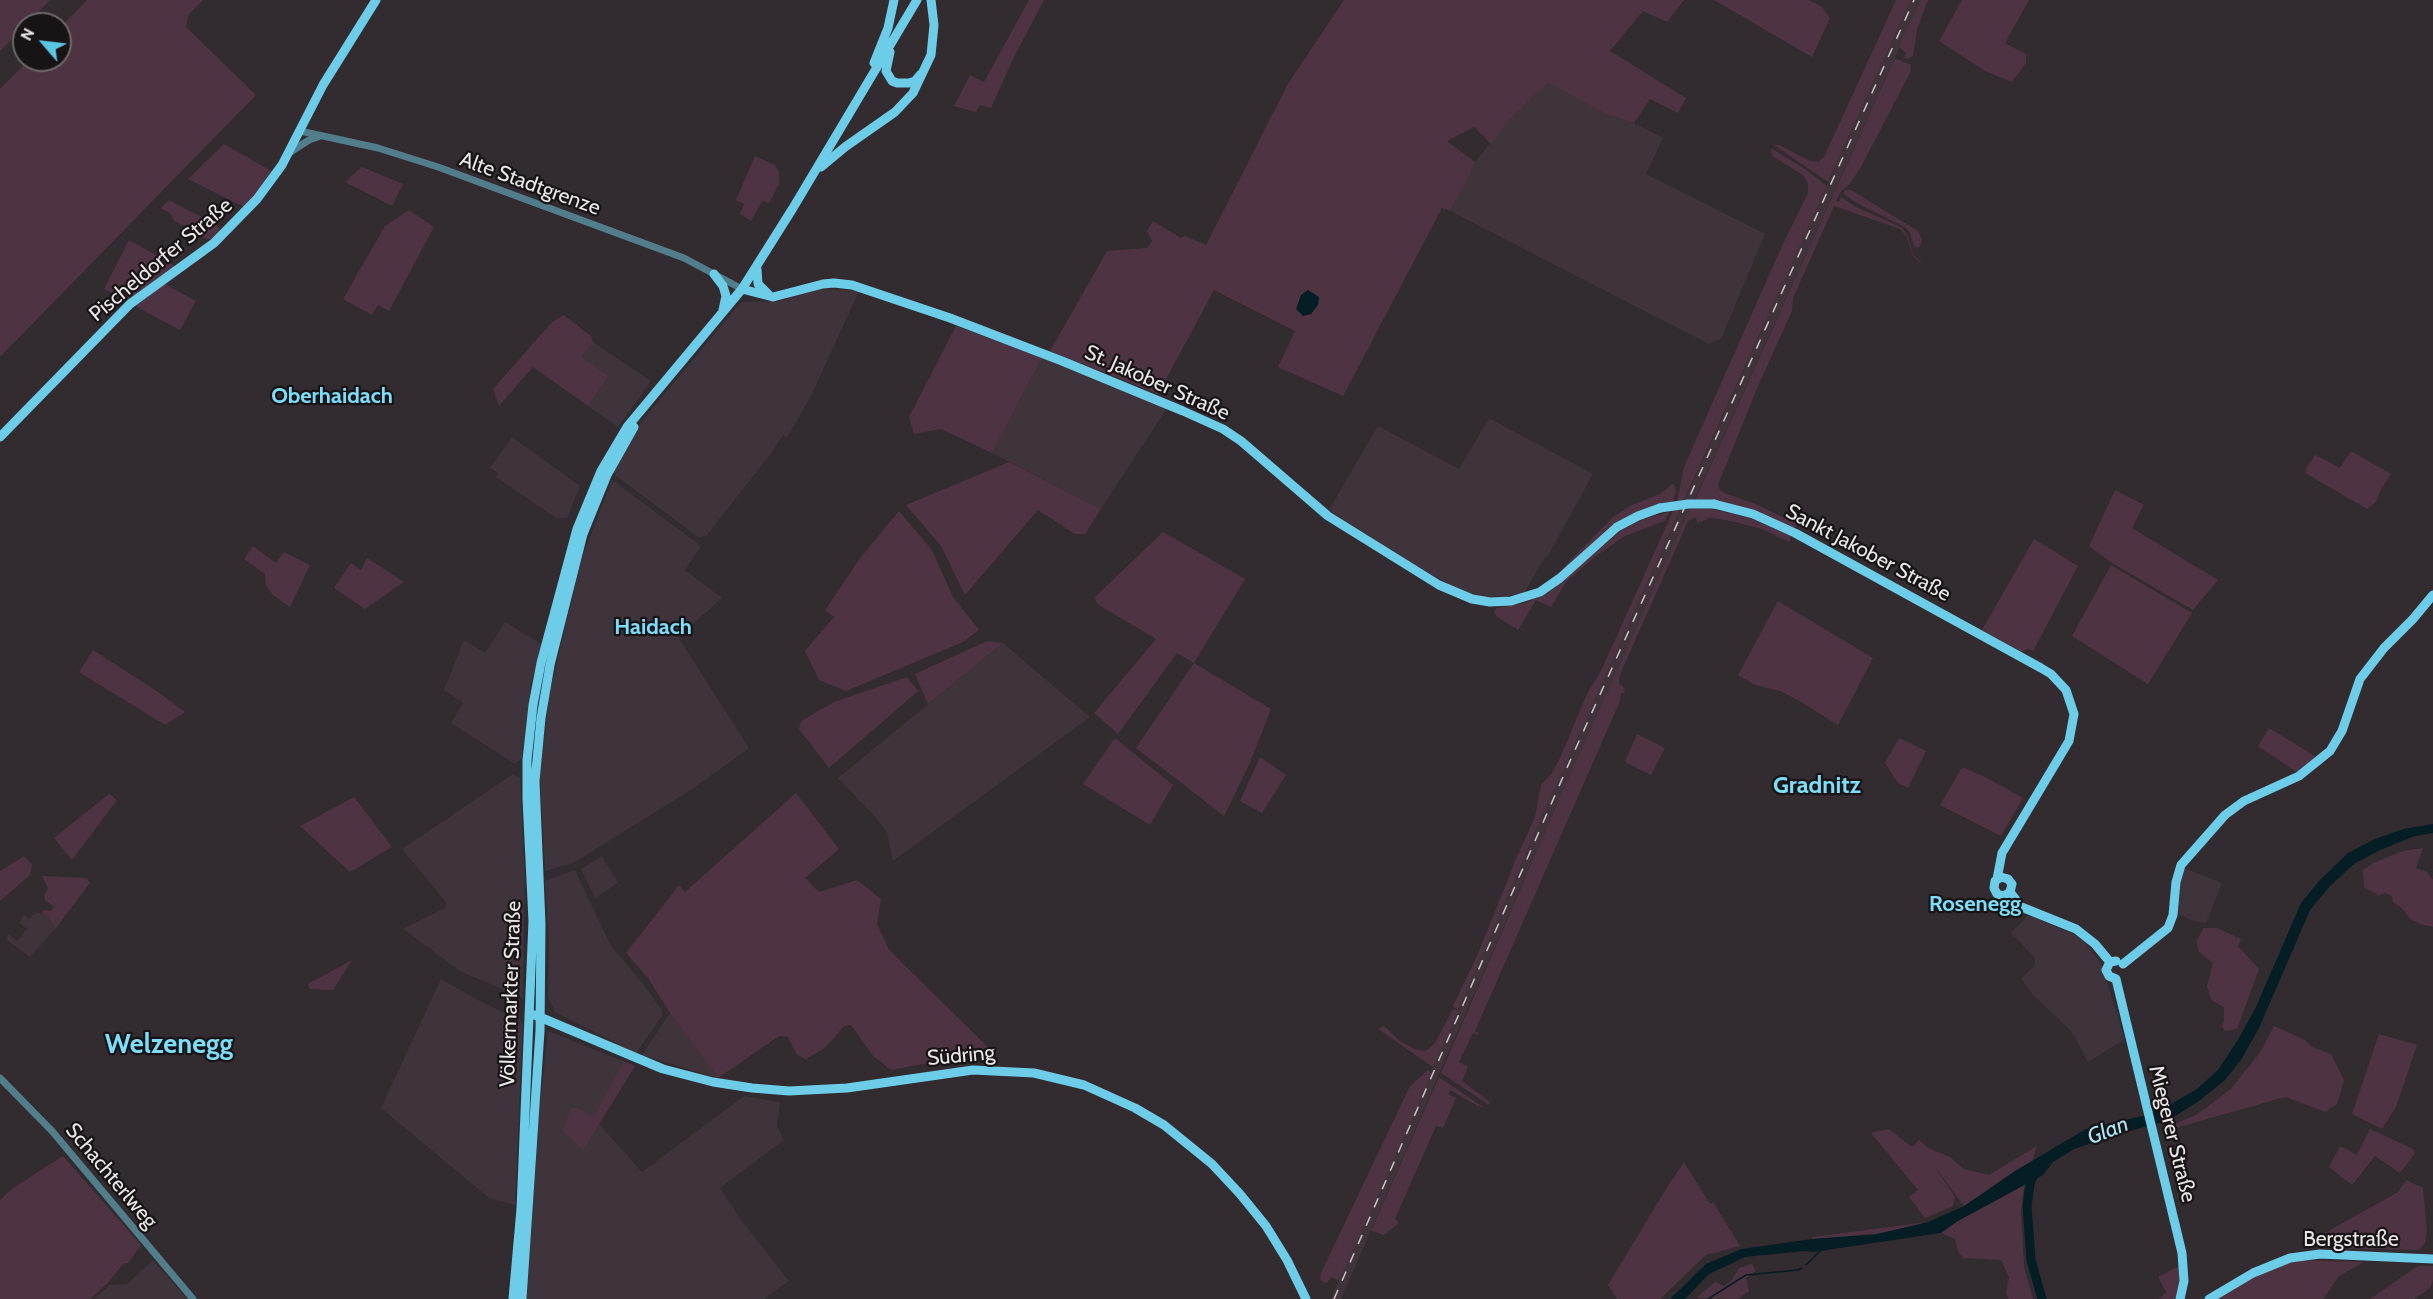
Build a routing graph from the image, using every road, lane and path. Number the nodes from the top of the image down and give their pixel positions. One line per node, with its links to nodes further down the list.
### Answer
1 (376, 0): 8 (main road, Pischeldorfer Straße)
2 (894, 0): 7 (main road)
3 (917, 0): 5 (main road)
4 (931, 0): 6 (main road)
5 (895, 38): 6 (main road); 7 (main road)
6 (927, 67): 11 (main road)
7 (864, 88): 11 (main road, Völkermarkter Straße)
8 (300, 131): 9 (street, Alte Stadtgrenze); 10 (main road, Pischeldorfer Straße)
9 (321, 136): 10 (street); 13 (street, Alte Stadtgrenze)
10 (289, 153): 18 (main road, Pischeldorfer Straße)
11 (813, 175): 12 (main road, Völkermarkter Straße)
12 (757, 266): 14 (main road, Völkermarkter Straße); 15 (main road)
13 (714, 274): 14 (street, Alte Stadtgrenze); 16 (main road)
14 (742, 289): 15 (main road, St. Jakober Straße); 16 (main road, Völkermarkter Straße)
15 (773, 297): 23 (main road, St. Jakober Straße)
16 (722, 314): 17 (main road, Völkermarkter Straße)
17 (644, 406): 19 (main road, Völkermarkter Straße); 20 (main road, Völkermarkter Straße)
18 (0, 437)
19 (591, 491): 20 (main road); 21 (main road, Völkermarkter Straße)
20 (596, 502): 21 (main road, Völkermarkter Straße)
21 (580, 531): 24 (main road, Völkermarkter Straße)
22 (2433, 595): 28 (main road)
23 (1490, 602): 25 (main road, Sankt Jakober Straße, bridge)
24 (540, 691): 30 (main road, Völkermarkter Straße); 33 (main road, Völkermarkter Straße)
25 (2001, 878): 26 (main road, Sankt Jakober Straße); 26 (main road, Sankt Jakober Straße)
26 (2007, 894): 27 (main road)
27 (2110, 962): 28 (main road); 29 (main road, Miegerer Straße)
28 (2123, 964): 29 (main road)
29 (2116, 979): 42 (main road, Miegerer Straße)
30 (540, 1003): 31 (main road); 32 (main road); 34 (main road, Völkermarkter Straße)
31 (535, 1015): 32 (main road, Südring); 33 (main road)
32 (554, 1023): 34 (main road); 41 (main road, Südring)
33 (529, 1026): 36 (main road, Völkermarkter Straße)
34 (539, 1036): 36 (main road, Völkermarkter Straße)
35 (0, 1078): 38 (street, Schachterlweg)
36 (531, 1123): 39 (main road, Völkermarkter Straße); 40 (main road, Völkermarkter Straße)
37 (2432, 1259): 43 (main road, Bergstraße)
38 (193, 1299)
39 (513, 1299)
40 (522, 1299)
41 (1306, 1299)
42 (2180, 1299)
43 (2209, 1299)

